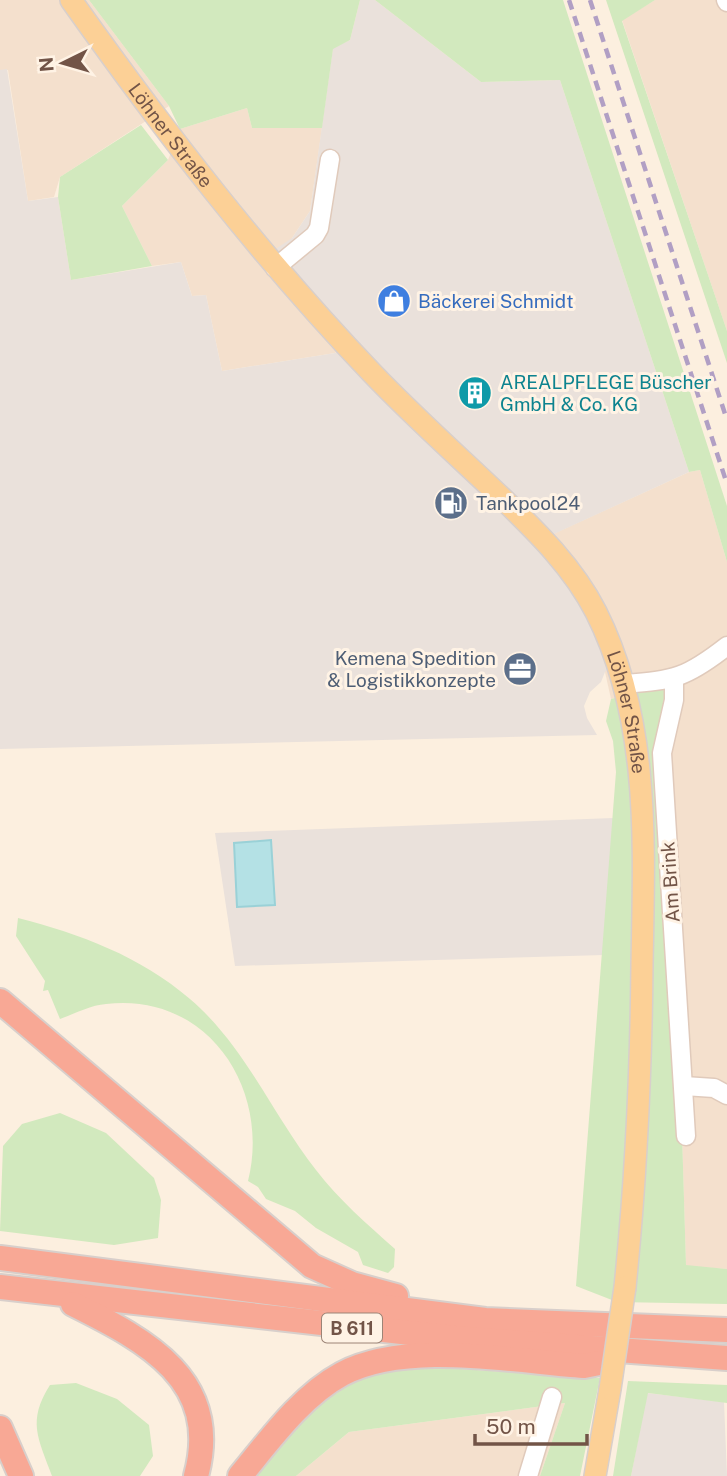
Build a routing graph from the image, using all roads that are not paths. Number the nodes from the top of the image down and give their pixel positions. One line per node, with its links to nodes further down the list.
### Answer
1 (71, 0): 3 (main road, Löhner Straße)
2 (330, 159): 3 (street)
3 (275, 268): 6 (main road, Löhner Straße)
4 (727, 646): 5 (street)
5 (674, 680): 6 (street); 8 (street, Am Brink)
6 (624, 684): 24 (main road, Löhner Straße, bridge)
7 (0, 1001): 14 (highway, B 611)
8 (684, 1086): 9 (street); 10 (street, Am Brink)
9 (727, 1095)
10 (686, 1136)
11 (0, 1258): 14 (highway)
12 (0, 1287): 13 (highway, B 611)
13 (56, 1296): 16 (highway, B 611); 21 (highway)
14 (485, 1320): 15 (highway, B 611)
15 (727, 1330)
16 (648, 1355): 17 (highway, B 611); 22 (highway, B 611)
17 (727, 1358)
18 (552, 1397): 23 (street)
19 (0, 1428): 20 (highway)
20 (21, 1476)
21 (196, 1476)
22 (240, 1476)
23 (528, 1476)
24 (596, 1476)

